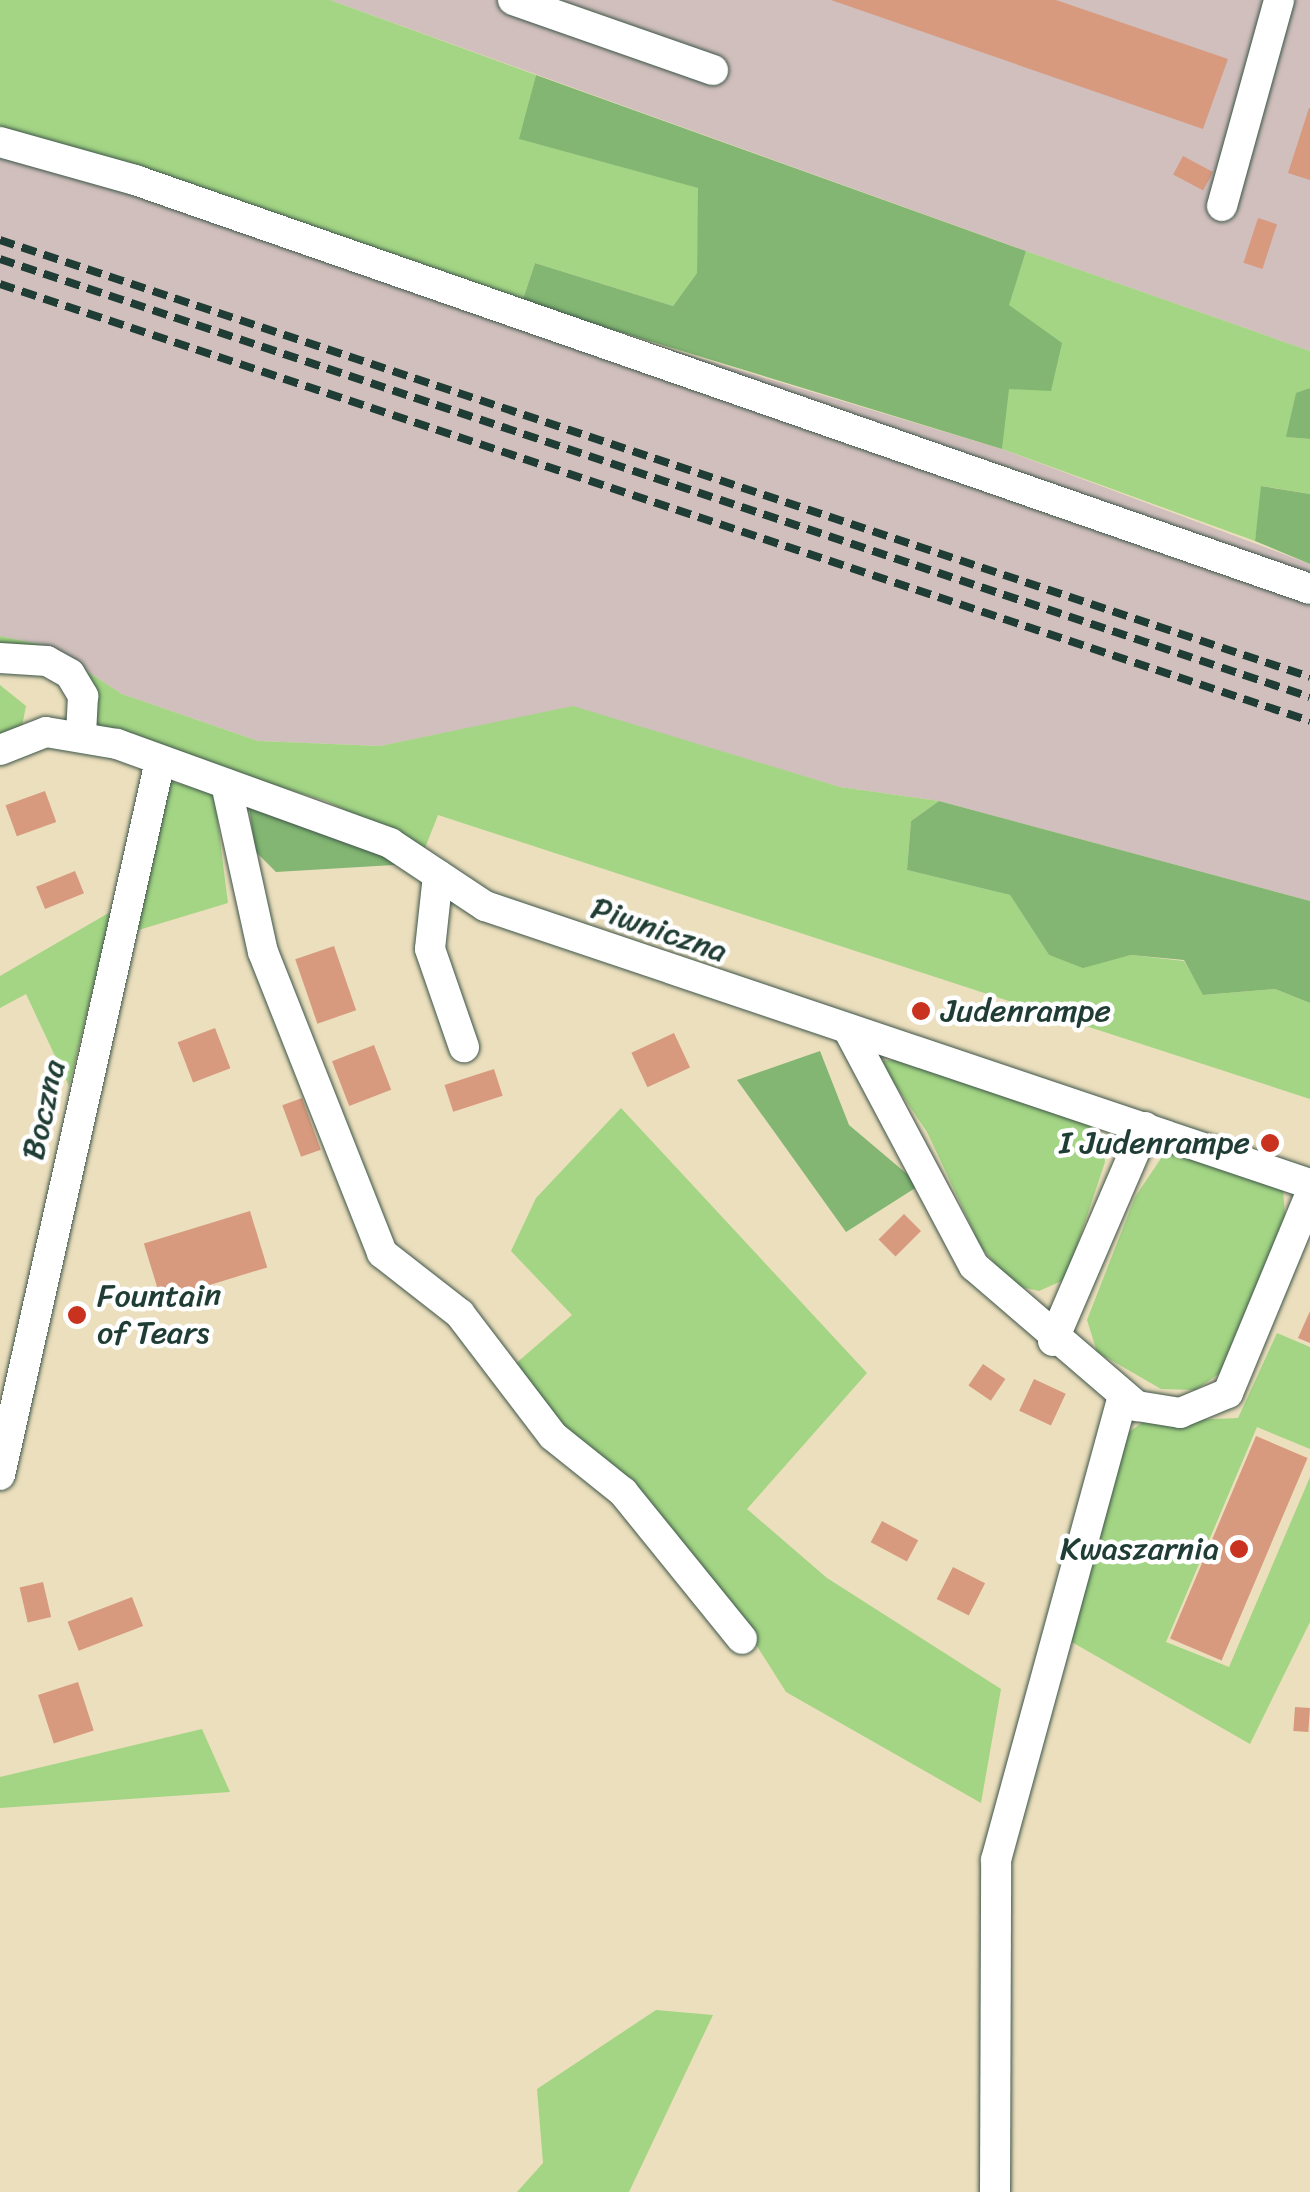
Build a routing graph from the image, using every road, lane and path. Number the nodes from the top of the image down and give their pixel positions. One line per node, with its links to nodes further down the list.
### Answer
1 (513, 0): 3 (street)
2 (1279, 0): 5 (street)
3 (713, 70)
4 (0, 142): 6 (street)
5 (1222, 206)
6 (1310, 589)
7 (0, 658): 8 (street)
8 (81, 734): 9 (street, Piwniczna); 10 (street, Piwniczna)
9 (0, 750)
10 (160, 761): 11 (street, Piwniczna); 20 (street, Boczna)
11 (226, 784): 12 (street, Piwniczna); 21 (street)
12 (438, 876): 13 (street, Piwniczna); 14 (street)
13 (850, 1033): 15 (street, Piwniczna); 18 (street)
14 (464, 1046)
15 (1145, 1126): 16 (street, Piwniczna); 18 (street)
16 (1310, 1184)
17 (1310, 1194): 19 (street)
18 (1052, 1341): 19 (street)
19 (1122, 1398): 22 (street)
20 (0, 1474)
21 (742, 1639)
22 (995, 2192)

